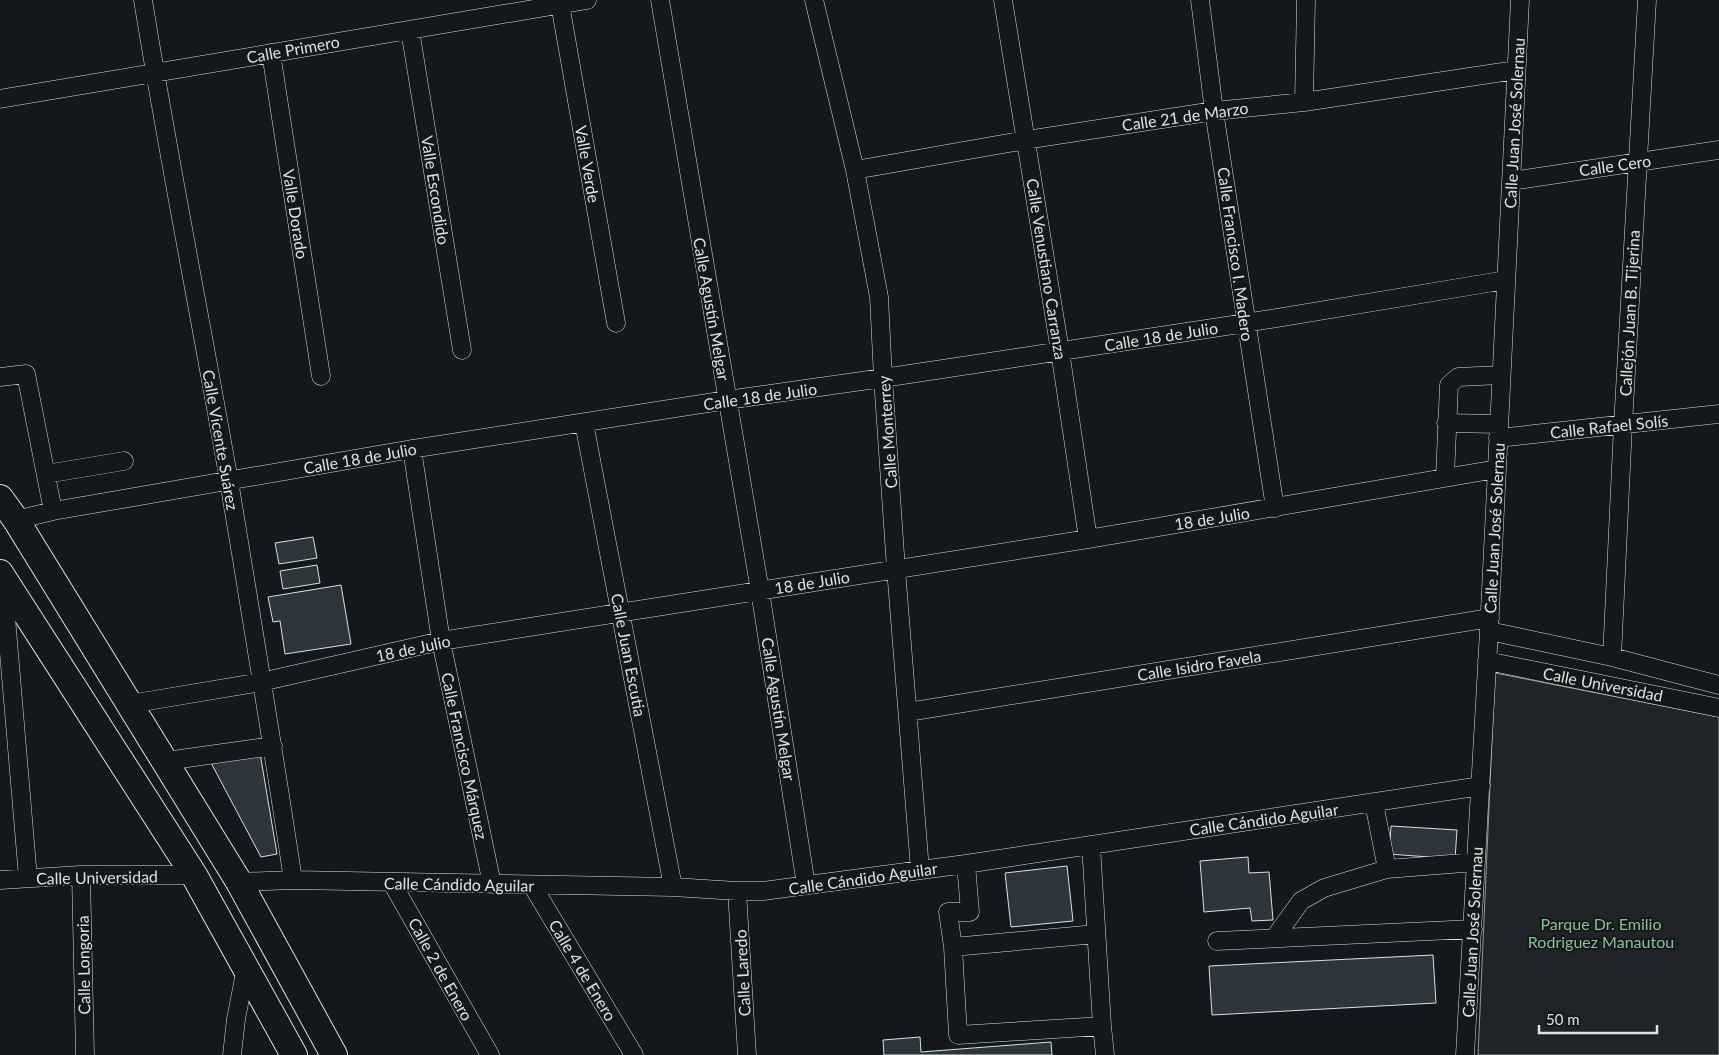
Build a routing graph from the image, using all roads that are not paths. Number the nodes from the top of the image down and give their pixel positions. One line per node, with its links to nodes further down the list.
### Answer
1 (143, 0): 14 (street, Calle Vicente Suárez)
2 (587, 0): 10 (street, Calle Primero)
3 (660, 0): 32 (street, Calle Agustín Melgar)
4 (814, 0): 21 (street, Calle Monterrey)
5 (1003, 0): 18 (street, Calle Venustiano Carranza)
6 (1200, 0): 17 (street, Calle Francisco I. Madero)
7 (1306, 0): 16 (street)
8 (1520, 0): 13 (street, Calle Juan José Solernau)
9 (1647, 0): 20 (street, Callejón Juan B. Tijerina)
10 (560, 4): 11 (street, Calle Primero); 24 (street, Valle Verde)
11 (410, 30): 12 (street, Calle Primero); 26 (street, Valle Escondido)
12 (271, 53): 14 (street, Calle Primero); 29 (street, Valle Dorado)
13 (1516, 70): 16 (street, Calle 21 de Marzo); 22 (street, Calle Juan José Solernau)
14 (155, 73): 15 (street, Calle Primero); 43 (street, Calle Vicente Suárez)
15 (0, 99)
16 (1304, 102): 17 (street, Calle 21 de Marzo)
17 (1214, 110): 18 (street, Calle 21 de Marzo); 25 (street, Calle Francisco I. Madero)
18 (1026, 140): 21 (street, Calle 21 de Marzo); 27 (street, Calle Venustiano Carranza)
19 (1719, 150): 20 (street, Calle Cero)
20 (1638, 162): 22 (street, Calle Cero); 36 (street, Callejón Juan B. Tijerina)
21 (855, 170): 31 (street, Calle Monterrey)
22 (1511, 181): 23 (street, Calle Juan José Solernau)
23 (1506, 280): 25 (street, Calle 18 de Julio); 28 (street, Calle Juan José Solernau)
24 (616, 323)
25 (1246, 323): 27 (street, Calle 18 de Julio); 45 (street, Calle Francisco I. Madero)
26 (462, 350)
27 (1060, 351): 31 (street, Calle 18 de Julio); 48 (street, Calle Venustiano Carranza)
28 (1501, 375): 35 (street); 37 (street, Calle Juan José Solernau)
29 (321, 376)
30 (0, 377): 41 (street)
31 (883, 378): 32 (street, Calle 18 de Julio); 49 (street, Calle Monterrey)
32 (727, 400): 34 (street, Calle 18 de Julio); 51 (street, Calle Agustín Melgar)
33 (1719, 414): 36 (street, Calle Rafael Solís)
34 (584, 423): 38 (street, Calle 18 de Julio); 52 (street, Calle Juan Escutia)
35 (1446, 423): 37 (street, Calle Rafael Solís); 42 (street)
36 (1623, 425): 37 (street, Calle Rafael Solís); 55 (street, Callejón Juan B. Tijerina)
37 (1499, 431): 40 (street, Calle Juan José Solernau)
38 (412, 449): 43 (street, Calle 18 de Julio); 54 (street, Calle Francisco Márquez)
39 (124, 461): 41 (street)
40 (1497, 469): 42 (street, 18 de Julio); 53 (street, Calle Juan José Solernau)
41 (46, 474): 46 (street)
42 (1445, 477): 45 (street, 18 de Julio)
43 (228, 481): 46 (street, Calle 18 de Julio); 57 (street, Calle Vicente Suárez)
44 (0, 498): 47 (highway)
45 (1275, 508): 48 (street, 18 de Julio)
46 (53, 511): 47 (street, Calle 18 de Julio)
47 (16, 520): 59 (highway)
48 (1088, 539): 49 (street, 18 de Julio)
49 (896, 569): 51 (street, 18 de Julio); 61 (street, Calle Monterrey)
50 (1, 575): 72 (highway); 73 (street)
51 (760, 590): 52 (street, 18 de Julio); 80 (street, Calle Agustín Melgar)
52 (620, 613): 54 (street, 18 de Julio); 81 (street, Calle Juan Escutia)
53 (1489, 625): 55 (street, Calle Universidad); 56 (street, Calle Juan José Solernau); 61 (street, Calle Isidro Favela)
54 (441, 641): 57 (street, 18 de Julio); 78 (street, Calle Francisco Márquez)
55 (1612, 657): 58 (street, Calle Universidad)
56 (1487, 661): 60 (street, Calle Universidad); 64 (street, Calle Juan José Solernau)
57 (261, 682): 59 (street, 18 de Julio); 62 (street, Calle Vicente Suárez)
58 (1719, 685)
59 (130, 704): 63 (highway)
60 (1719, 708)
61 (908, 712): 70 (street, Calle Monterrey)
62 (272, 746): 63 (street); 75 (street, Calle Vicente Suárez)
63 (166, 761): 76 (highway)
64 (1481, 786): 65 (street, Calle Cándido Aguilar); 67 (street, Calle Juan José Solernau)
65 (1374, 803): 66 (street, Calle Cándido Aguilar); 69 (street)
66 (1091, 845): 68 (street, Calle Cándido Aguilar); 84 (street)
67 (1476, 862): 69 (street); 83 (street, Calle Juan José Solernau)
68 (966, 864): 70 (street, Calle Cándido Aguilar); 87 (street)
69 (1386, 869): 85 (street)
70 (920, 870): 80 (street, Calle Cándido Aguilar)
71 (81, 875): 72 (street, Calle Universidad); 73 (street, Calle Universidad); 91 (street, Calle Longoria)
72 (194, 875): 88 (highway)
73 (28, 878): 74 (street, Calle Universidad)
74 (0, 880)
75 (293, 880): 76 (street, Calle Cándido Aguilar); 77 (street, Calle Cándido Aguilar)
76 (239, 882): 94 (highway)
77 (392, 882): 78 (street, Calle Cándido Aguilar); 95 (street, Calle 2 de Enero)
78 (492, 884): 79 (street, Calle Cándido Aguilar)
79 (532, 885): 81 (street, Calle Cándido Aguilar); 96 (street, Calle 4 de Enero)
80 (806, 885): 82 (street, Calle Cándido Aguilar)
81 (673, 887): 82 (street, Calle Cándido Aguilar)
82 (737, 891): 97 (street, Calle Laredo)
83 (1472, 929): 85 (street); 90 (street, Calle Juan José Solernau)
84 (1096, 934): 87 (street); 89 (street)
85 (1275, 937): 86 (street)
86 (1217, 941)
87 (953, 948): 89 (street)
88 (246, 968): 92 (street); 93 (highway)
89 (1102, 1026): 98 (street)
90 (1467, 1054)
91 (85, 1055)
92 (232, 1055)
93 (294, 1055)
94 (334, 1055)
95 (490, 1055)
96 (634, 1055)
97 (747, 1055)
98 (1105, 1055)

